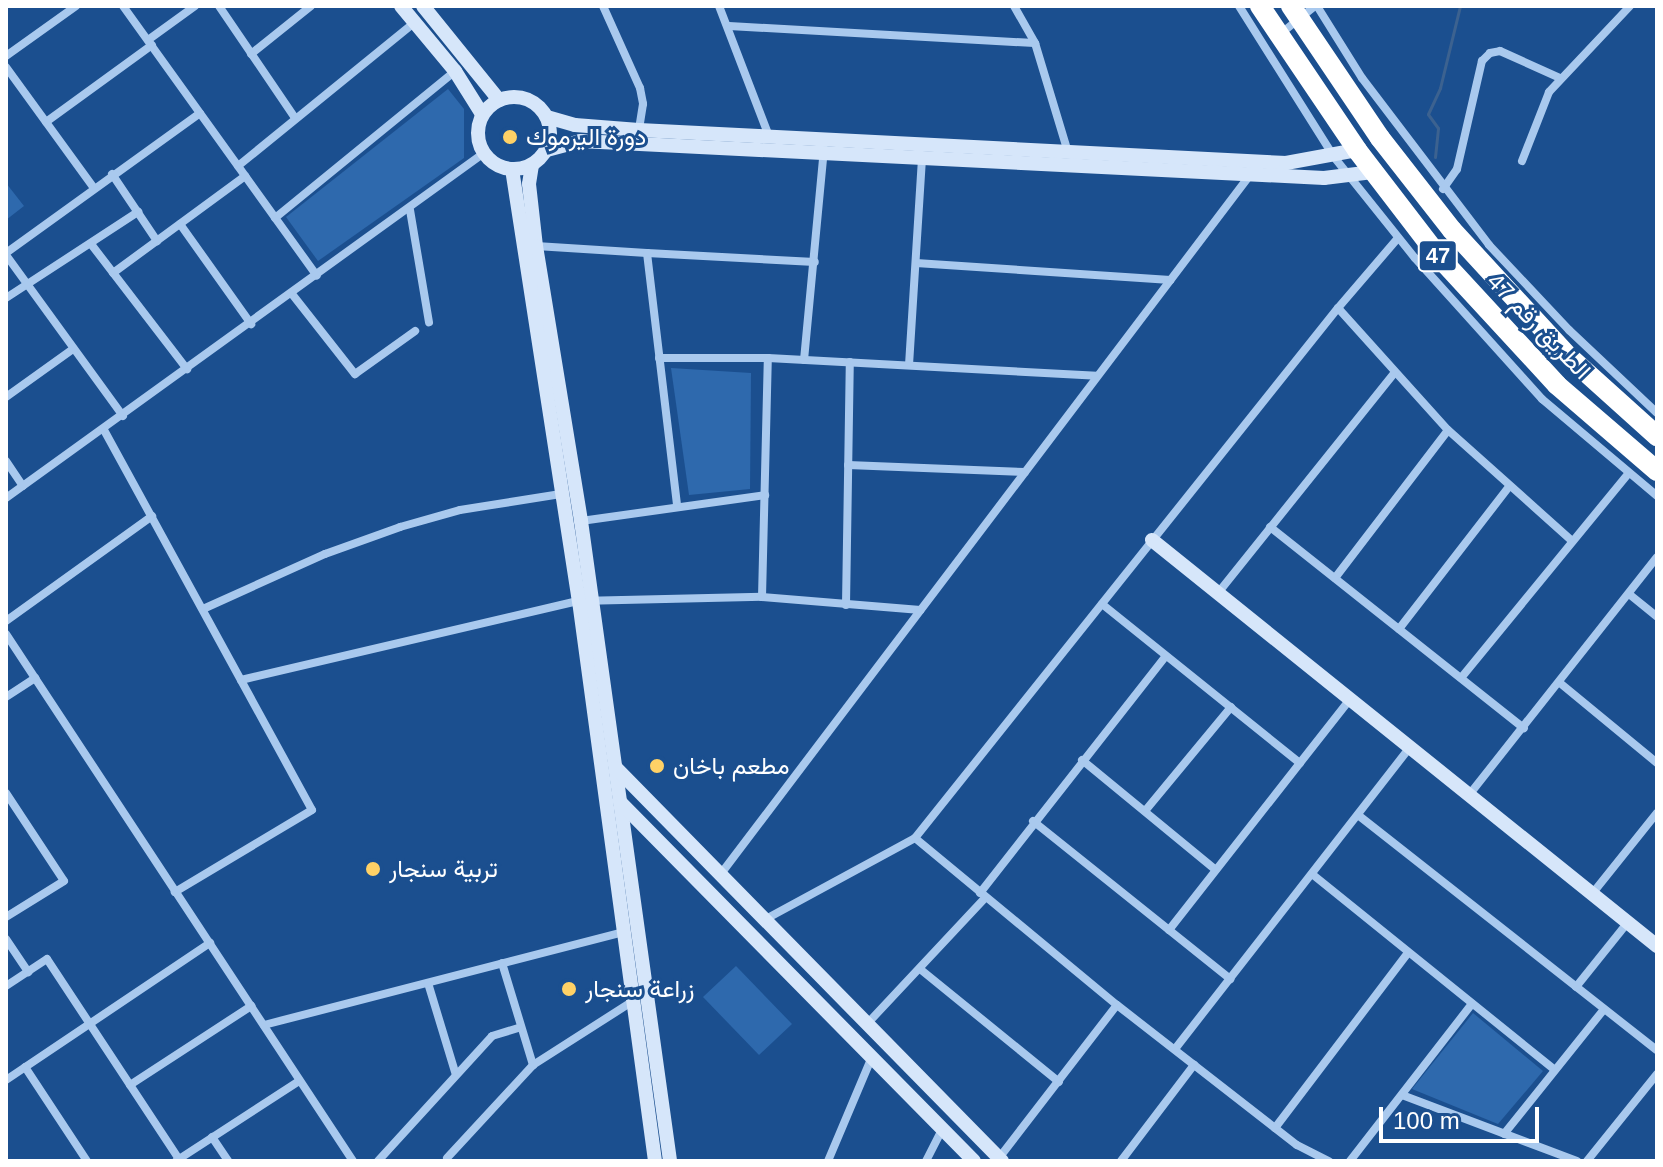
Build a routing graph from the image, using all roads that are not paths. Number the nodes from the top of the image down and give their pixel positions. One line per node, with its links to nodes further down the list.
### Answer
1 (76, 6): 21 (street)
2 (123, 6): 18 (street)
3 (195, 6): 18 (street)
4 (219, 6): 20 (street)
5 (311, 6): 20 (street)
6 (401, 6): 15 (street)
7 (423, 6): 25 (street)
8 (603, 6): 31 (street)
9 (719, 6): 16 (street)
10 (1014, 6): 19 (street)
11 (1239, 6): 39 (street)
12 (1260, 6): 17 (highway, الطريق رقم 47 / 47)
13 (1630, 6): 24 (street)
14 (1306, 10): 17 (street); 51 (street); 61 (highway, الطريق رقم 47 / 47)
15 (415, 22): 23 (street); 29 (street)
16 (729, 26): 19 (street); 32 (street)
17 (1278, 35): 35 (highway, الطريق رقم 47 / 47)
18 (150, 43): 26 (street); 30 (street)
19 (1035, 43): 36 (street)
20 (251, 54): 29 (street)
21 (6, 56)
22 (6, 67): 30 (street)
23 (455, 71): 27 (street); 54 (street)
24 (1560, 78): 41 (street); 51 (street)
25 (499, 100): 27 (street); 28 (street)
26 (200, 113): 43 (street); 46 (street)
27 (482, 114): 37 (street)
28 (547, 117): 31 (street); 34 (street)
29 (295, 118): 43 (street)
30 (46, 122): 50 (street)
31 (639, 130): 32 (street)
32 (769, 136): 33 (street)
33 (825, 139): 36 (street); 38 (street)
34 (547, 150): 38 (street); 42 (street)
35 (1357, 150): 39 (street); 45 (highway, الطريق رقم 47 / 47)
36 (1068, 152): 39 (street)
37 (484, 153): 44 (street); 52 (street)
38 (824, 154): 40 (street); 64 (street)
39 (1334, 157): 49 (street)
40 (922, 158): 47 (street); 65 (street)
41 (1522, 161)
42 (532, 165): 44 (street); 59 (street)
43 (238, 166): 48 (street)
44 (512, 169): 98 (street)
45 (1373, 172): 49 (street); 60 (highway, الطريق رقم 47 / 47)
46 (112, 174): 50 (street); 53 (street)
47 (1250, 175): 49 (street); 68 (street)
48 (245, 176): 54 (street); 55 (street)
49 (1348, 176): 56 (street)
50 (94, 188): 63 (street)
51 (1443, 189): 61 (street)
52 (410, 210): 67 (street); 73 (street)
53 (138, 212): 57 (street); 58 (street)
54 (275, 218): 67 (street)
55 (180, 224): 57 (street); 74 (street)
56 (1398, 238): 60 (street); 72 (street)
57 (157, 241): 66 (street)
58 (91, 244): 66 (street); 69 (street)
59 (536, 246): 62 (street); 104 (street)
60 (1422, 252): 93 (highway, الطريق رقم 47 / 47); 95 (street)
61 (1482, 252): 86 (street); 90 (highway, الطريق رقم 47 / 47)
62 (647, 253): 64 (street); 77 (street)
63 (6, 254): 69 (street)
64 (815, 262): 79 (street)
65 (916, 263): 68 (street); 81 (street)
66 (113, 273): 82 (street)
67 (317, 276): 70 (street)
68 (1170, 280): 84 (street)
69 (26, 284): 71 (street); 76 (street)
70 (292, 294): 74 (street); 75 (street)
71 (6, 298)
72 (1338, 308): 83 (street); 106 (street)
73 (429, 322)
74 (251, 324): 82 (street)
75 (415, 331)
76 (73, 349): 85 (street); 87 (street)
77 (659, 358): 78 (street); 102 (street)
78 (768, 358): 79 (street); 99 (street)
79 (804, 360): 80 (street)
80 (850, 362): 81 (street); 92 (street)
81 (909, 365): 84 (street)
82 (187, 369): 87 (street)
83 (1394, 373): 89 (street); 105 (street)
84 (1097, 376): 94 (street)
85 (6, 397)
86 (1657, 413)
87 (123, 416): 88 (street)
88 (104, 430): 96 (street); 103 (street)
89 (1448, 430): 97 (street); 109 (street)
90 (1657, 436)
91 (6, 461): 96 (street)
92 (848, 465): 94 (street); 115 (street)
93 (1657, 471)
94 (1025, 472): 117 (street)
95 (1628, 474): 100 (street); 107 (street)
96 (23, 486): 101 (street)
97 (1508, 488): 107 (street); 120 (street)
98 (561, 494): 113 (street); 116 (street)
99 (765, 495): 102 (street); 112 (street)
100 (1657, 496)
101 (6, 498)
102 (677, 506): 104 (street)
103 (152, 516): 116 (street); 119 (street)
104 (581, 521): 113 (street)
105 (1270, 527): 109 (street); 110 (street)
106 (1152, 540): 110 (street); 114 (street)
107 (1571, 540): 124 (street)
108 (1657, 557): 111 (street)
109 (1335, 578): 120 (street)
110 (1218, 593): 128 (street)
111 (1629, 594): 118 (street); 126 (street)
112 (762, 597): 113 (street); 115 (street)
113 (585, 601): 125 (street); 135 (street); 138 (street)
114 (1102, 604): 122 (street); 145 (street)
115 (846, 605): 117 (street)
116 (203, 609): 125 (street)
117 (920, 610): 148 (street)
118 (1657, 617)
119 (6, 621)
120 (1399, 629): 124 (street)
121 (6, 634): 123 (street)
122 (1166, 656): 129 (street); 132 (street)
123 (35, 678): 127 (street); 149 (street)
124 (1461, 678): 130 (street)
125 (241, 680): 149 (street)
126 (1560, 683): 130 (street); 134 (street)
127 (6, 697)
128 (1350, 699): 131 (street); 133 (street)
129 (1231, 707): 133 (street); 139 (street)
130 (1524, 728): 137 (street)
131 (1410, 747): 137 (street); 141 (street)
132 (1082, 760): 139 (street); 142 (street)
133 (1300, 763): 146 (street)
134 (1657, 763)
135 (616, 768): 138 (street); 143 (street)
136 (6, 793): 152 (street)
137 (1469, 795): 150 (street)
138 (613, 801): 144 (street); 156 (street); 203 (street)
139 (1145, 811): 146 (street)
140 (1657, 813): 150 (street)
141 (1358, 815): 147 (street); 167 (street)
142 (1033, 821): 151 (street); 155 (street)
143 (670, 825): 144 (street); 148 (street)
144 (657, 838): 179 (street)
145 (915, 838): 151 (street); 153 (street)
146 (1216, 870): 155 (street)
147 (1312, 874): 160 (street); 164 (street)
148 (720, 875): 153 (street)
149 (175, 892): 158 (street)
150 (1592, 894): 154 (street)
151 (983, 895): 162 (street); 170 (street)
152 (6, 917)
153 (764, 920): 174 (street)
154 (1628, 922): 159 (street); 167 (street)
155 (1169, 930): 164 (street)
156 (623, 932): 161 (street); 168 (street)
157 (6, 939): 163 (street)
158 (210, 943): 171 (street); 173 (street)
159 (1657, 945)
160 (1408, 953): 169 (street); 191 (street)
161 (502, 963): 165 (street); 176 (street)
162 (920, 969): 174 (street); 188 (street)
163 (28, 972): 166 (street); 173 (street)
164 (1230, 979): 177 (street)
165 (428, 983): 175 (street); 185 (street)
166 (6, 986)
167 (1576, 987): 172 (street)
168 (633, 1001): 180 (street); 202 (street)
169 (1472, 1004): 183 (street); 190 (street)
170 (1117, 1005): 177 (street); 188 (street)
171 (251, 1006): 175 (street); 189 (street)
172 (1604, 1009): 178 (street); 183 (street)
173 (90, 1024): 182 (street); 189 (street)
174 (867, 1024): 196 (street)
175 (264, 1025): 187 (street)
176 (521, 1027): 180 (street); 185 (street)
177 (1175, 1049): 181 (street)
178 (1657, 1050)
179 (872, 1057): 192 (street); 204 (street)
180 (533, 1065): 195 (street)
181 (1194, 1065): 191 (street); 207 (street)
182 (25, 1067): 186 (street); 198 (street)
183 (1555, 1070): 193 (street)
184 (1657, 1074): 211 (street)
185 (456, 1075): 201 (street)
186 (6, 1080)
187 (299, 1081): 194 (street); 200 (street)
188 (1059, 1082): 196 (street)
189 (130, 1085): 197 (street)
190 (1402, 1095): 193 (street); 209 (street)
191 (1275, 1128): 208 (street)
192 (942, 1130): 205 (street); 206 (street)
193 (1504, 1134): 210 (street)
194 (212, 1137): 197 (street); 199 (street)
195 (447, 1158)
196 (1000, 1159)
197 (177, 1160)
198 (87, 1161)
199 (228, 1161)
200 (353, 1161)
201 (378, 1161)
202 (655, 1161)
203 (670, 1161)
204 (828, 1161)
205 (926, 1161)
206 (974, 1161)
207 (1121, 1161)
208 (1329, 1161)
209 (1350, 1161)
210 (1577, 1161)
211 (1587, 1161)

